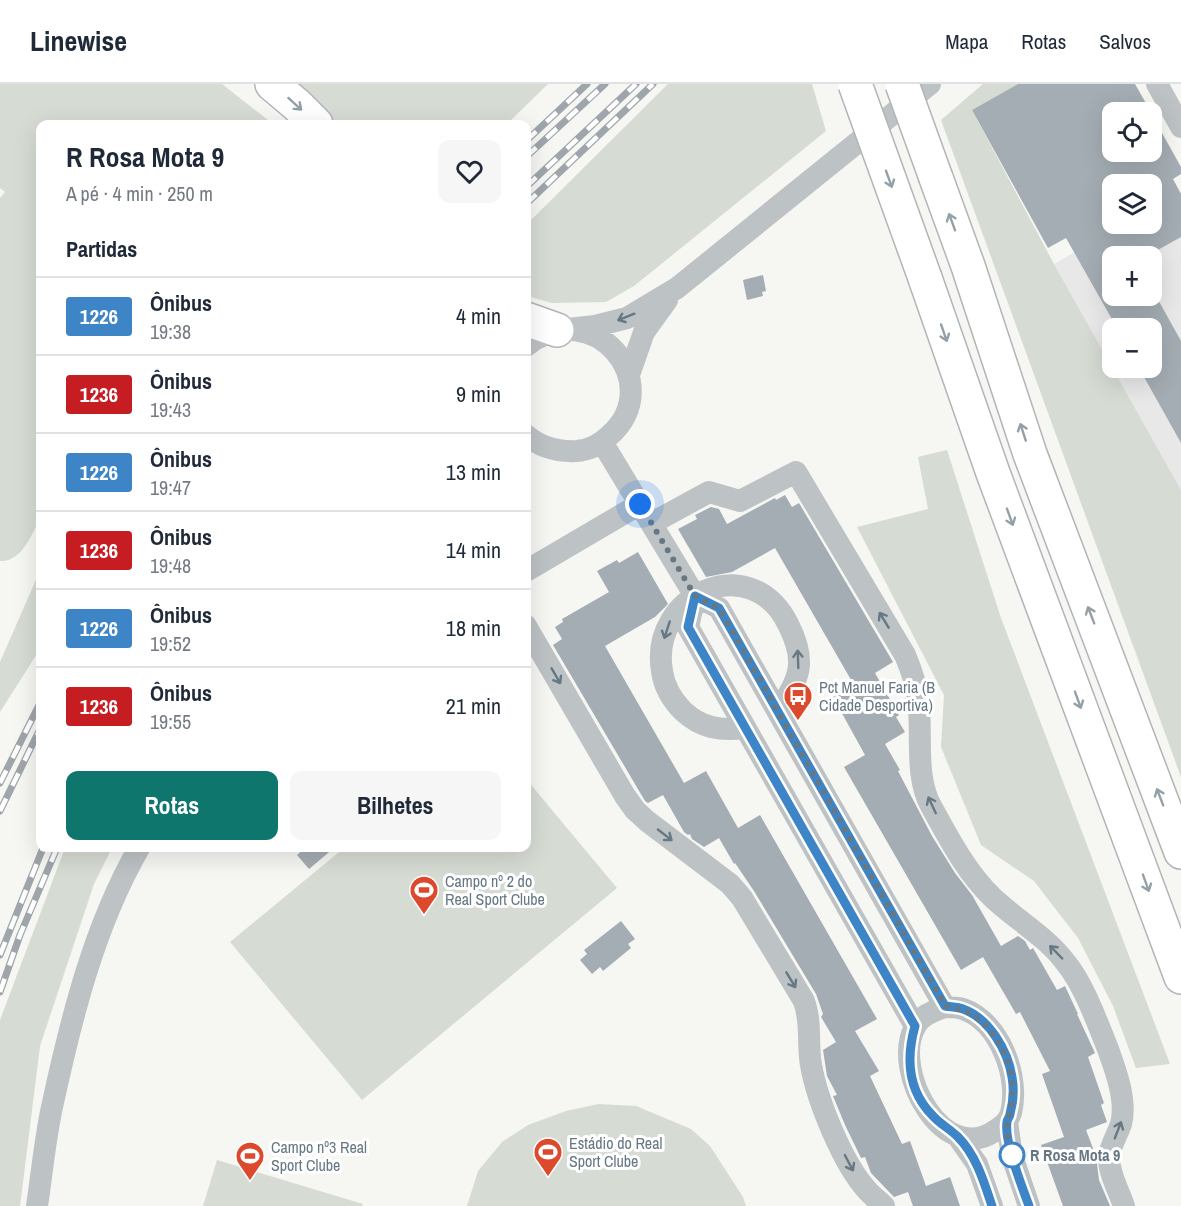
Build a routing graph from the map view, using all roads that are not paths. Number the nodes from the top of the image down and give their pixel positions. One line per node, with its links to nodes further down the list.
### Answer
1 (272, 84): 6 (highway, one-way to 6)
2 (855, 84): 24 (highway, one-way to 24, bridge)
3 (902, 84): 23 (highway, one-way to 3, bridge)
4 (930, 84): 8 (street)
5 (1157, 84): 7 (street)
6 (312, 120)
7 (1181, 127)
8 (677, 288): 10 (street, one-way to 10); 12 (street)
9 (531, 321): 10 (highway)
10 (562, 330): 11 (street); 12 (street)
11 (531, 343)
12 (628, 375): 13 (street)
13 (602, 442): 14 (street); 15 (street)
14 (532, 444)
15 (640, 504): 16 (street); 17 (street)
16 (652, 524): 18 (street); 33 (street, one-way to 16)
17 (531, 568)
18 (695, 596): 20 (street); 20 (street, one-way to 18); 21 (street); 21 (street, one-way to 21)
19 (531, 635): 30 (street, one-way to 30)
20 (778, 712): 25 (street)
21 (745, 728): 26 (street)
22 (136, 852): 29 (street)
23 (1181, 852)
24 (1181, 977)
25 (945, 1006): 26 (street); 27 (street)
26 (915, 1026): 28 (street)
27 (1007, 1122): 28 (street); 32 (street)
28 (958, 1137): 31 (street)
29 (37, 1206)
30 (884, 1206)
31 (992, 1206)
32 (1029, 1206)
33 (1124, 1206)

